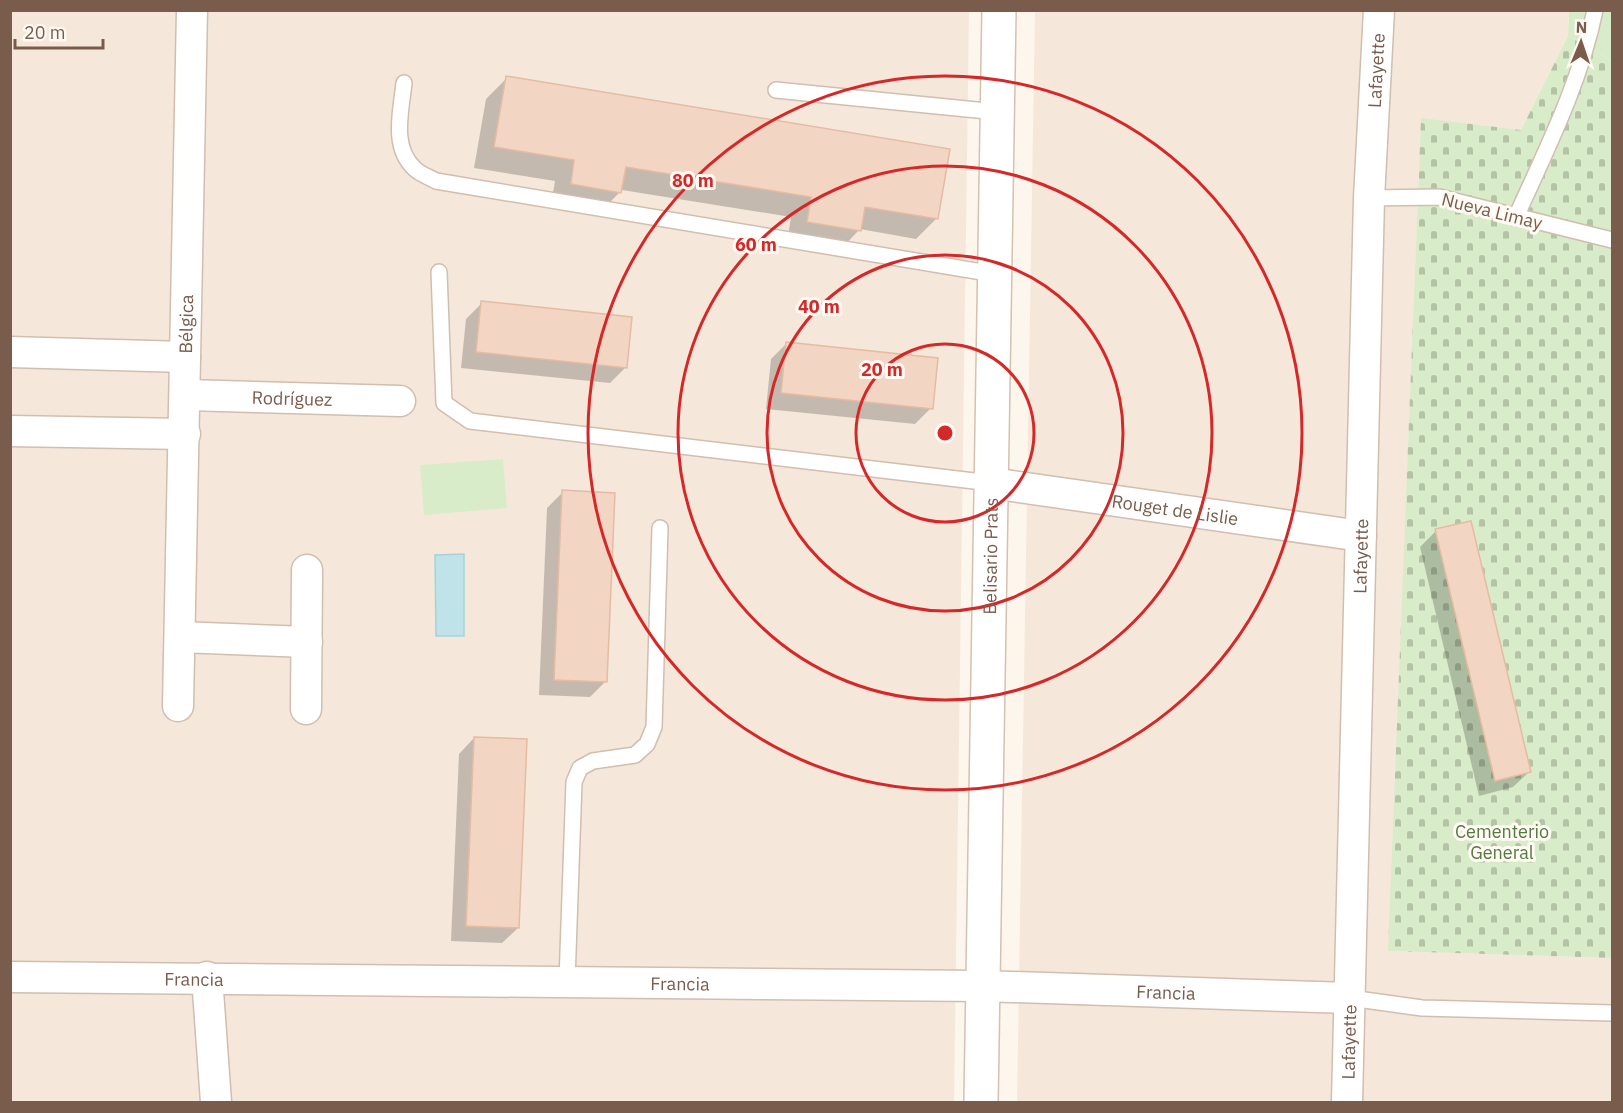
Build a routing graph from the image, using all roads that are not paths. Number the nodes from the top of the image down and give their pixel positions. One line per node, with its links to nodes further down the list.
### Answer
1 (192, 10): 14 (street, Bélgica)
2 (999, 10): 7 (street, Belisario Prats)
3 (1379, 10): 8 (street, Lafayette)
4 (1595, 10): 9 (lane)
5 (404, 83): 12 (lane)
6 (776, 90): 7 (lane)
7 (997, 112): 12 (street, Belisario Prats)
8 (1369, 198): 9 (lane, Nueva Limay); 21 (street, Lafayette)
9 (1515, 218): 10 (lane, Nueva Limay)
10 (1612, 240)
11 (440, 272): 19 (lane)
12 (994, 274): 19 (street, Belisario Prats)
13 (10, 352): 14 (street)
14 (186, 357): 15 (street, Bélgica)
15 (186, 395): 16 (street, Rodríguez); 18 (street, Bélgica)
16 (400, 401)
17 (10, 431): 18 (street)
18 (185, 434): 23 (street, Bélgica)
19 (990, 483): 21 (street, Rouget de Lislie); 30 (street, Belisario Prats)
20 (660, 528): 29 (lane)
21 (1361, 536): 31 (street, Lafayette)
22 (307, 570): 24 (street)
23 (180, 637): 24 (street); 25 (street, Bélgica)
24 (307, 642): 26 (street)
25 (178, 706)
26 (306, 709)
27 (10, 977): 28 (street, Francia)
28 (207, 977): 29 (street, Francia); 33 (street)
29 (567, 981): 30 (street, Francia)
30 (982, 986): 31 (street, Francia); 34 (street, Belisario Prats)
31 (1350, 998): 32 (lane); 35 (street, Lafayette)
32 (1612, 1013)
33 (216, 1102)
34 (981, 1102)
35 (1347, 1102)

